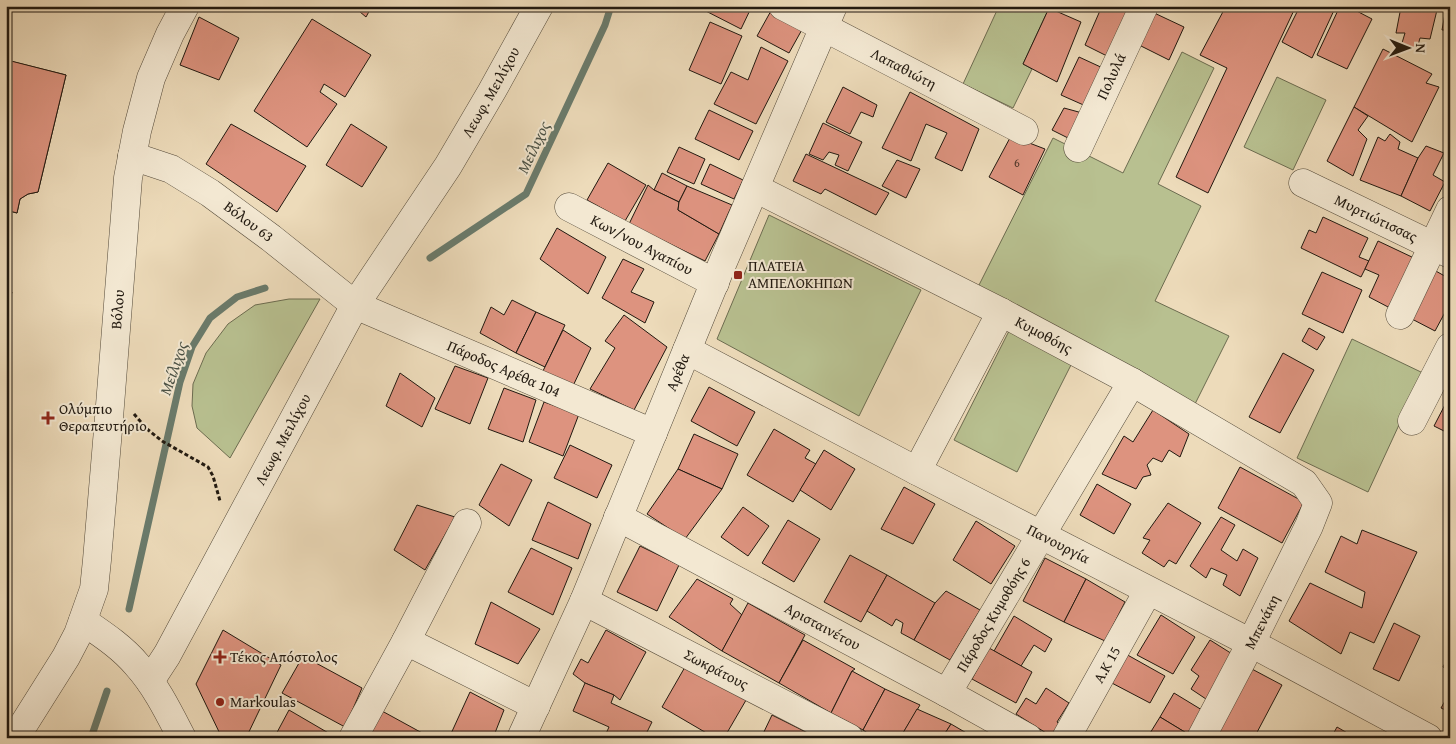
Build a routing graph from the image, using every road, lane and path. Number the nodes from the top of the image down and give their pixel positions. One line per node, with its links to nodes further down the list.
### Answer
1 (185, 6): 8 (street, Βόλου)
2 (784, 6): 5 (street, Λαπαθιώτη)
3 (1144, 6): 7 (street, Πολυλά)
4 (533, 9): 15 (street, Λεωφ. Μειλίχου)
5 (828, 16): 6 (street, Λαπαθιώτη); 10 (street, Αρέθα)
6 (1024, 131)
7 (1078, 148)
8 (132, 156): 15 (street, Βόλου 63); 32 (street, Βόλου)
9 (1303, 183): 13 (street, Μυρτιώτισσας)
10 (755, 188): 14 (street, Αρέθα); 16 (street, Κυμοθόης)
11 (569, 207): 14 (street, Κων/νου Αγαπίου)
12 (1450, 210): 13 (street)
13 (1441, 250): 17 (street)
14 (715, 283): 19 (street, Αρέθα)
15 (355, 305): 23 (street, Πάροδος Αρέθα 104); 35 (street, Λεωφ. Μειλίχου)
16 (1001, 312): 20 (street, Κυμοθόης); 24 (street)
17 (1400, 315)
18 (1450, 346): 22 (street)
19 (688, 350): 23 (street, Αρέθα); 24 (street, Πανουργία)
20 (1132, 382): 26 (street, Κυμοθόης); 29 (street, Πάροδος Κυμοθόης 6)
21 (139, 421): 25 (path)
22 (1412, 422)
23 (652, 433): 27 (street, Αρέθα)
24 (917, 471): 29 (street, Πανουργία)
25 (215, 484)
26 (1318, 504): 34 (street, Μπενάκη)
27 (618, 517): 31 (street, Αρέθα); 36 (street, Αρισταινέτου)
28 (467, 523): 33 (street)
29 (1041, 535): 30 (street, Πανουργία); 36 (street, Πάροδος Κυμοθόης 6)
30 (1148, 591): 34 (street, Πανουργία); 44 (street, Α.Κ 15)
31 (584, 601): 37 (street, Αρέθα); 43 (street, Σωκράτους)
32 (83, 621): 35 (street); 39 (street)
33 (406, 641): 37 (street); 41 (street)
34 (1251, 643): 45 (street, Μπενάκη); 46 (street, Πανουργία)
35 (150, 680): 40 (street)
36 (947, 693): 38 (street, Αρισταινέτου)
37 (536, 706): 42 (street, Αρέθα)
38 (1016, 735)
39 (15, 738)
40 (182, 738)
41 (353, 738)
42 (522, 738)
43 (849, 738)
44 (1066, 738)
45 (1202, 738)
46 (1428, 738)

